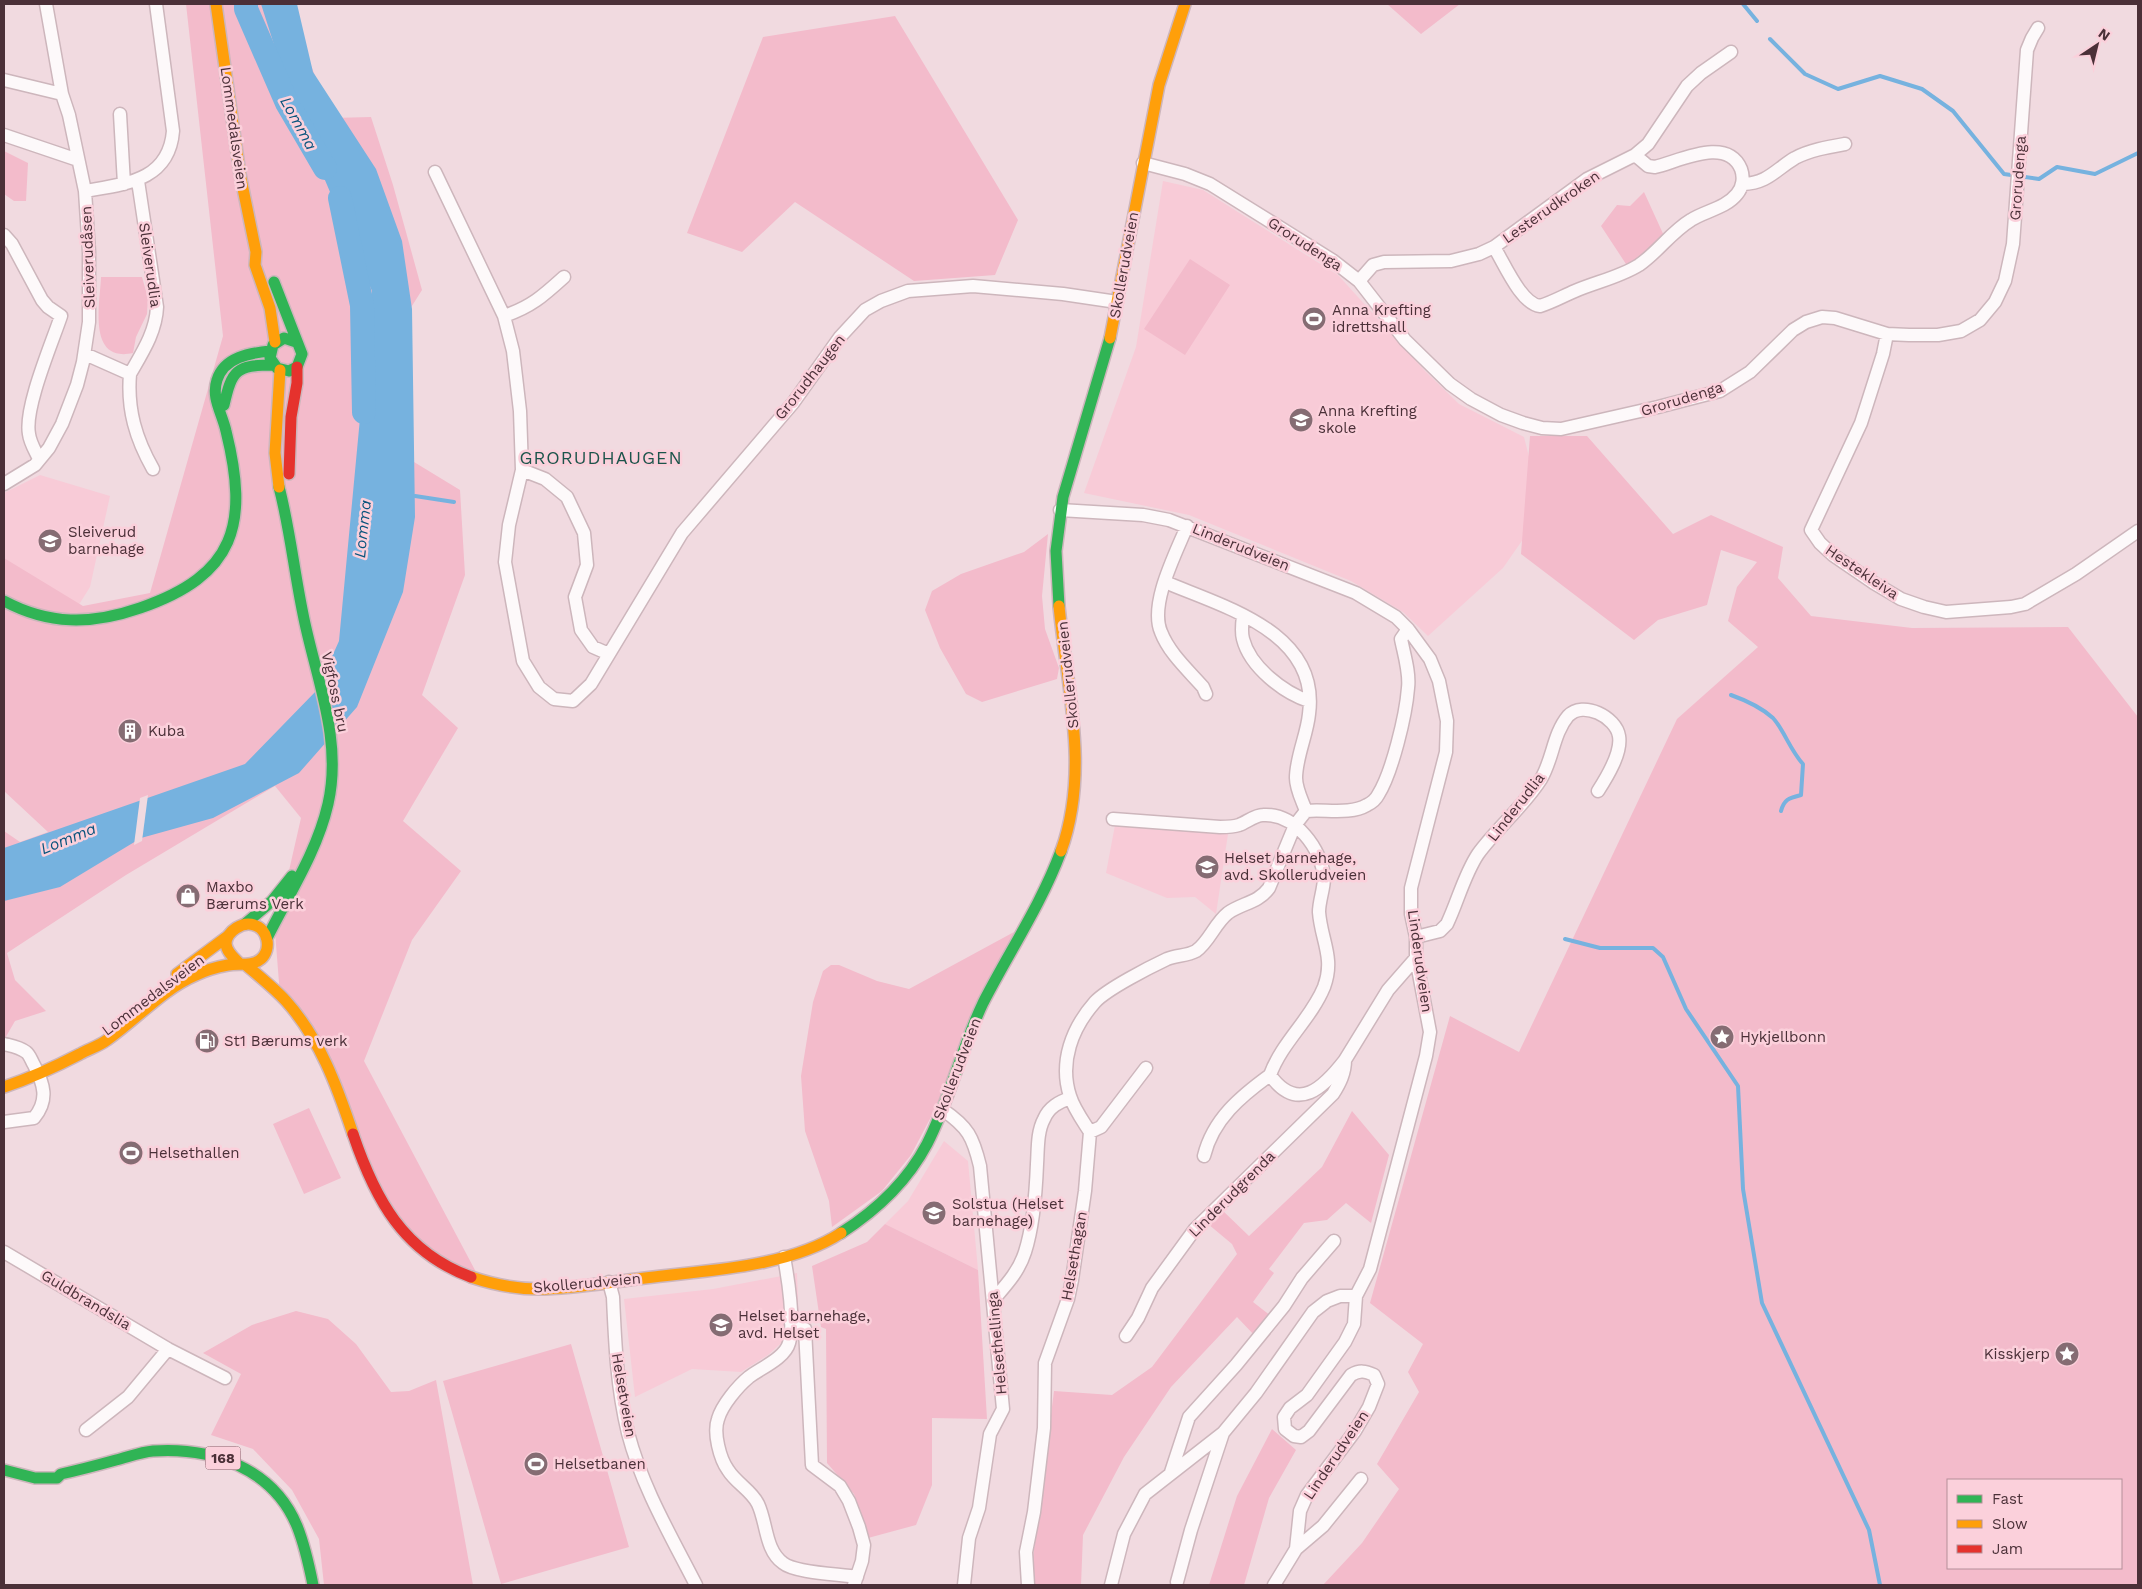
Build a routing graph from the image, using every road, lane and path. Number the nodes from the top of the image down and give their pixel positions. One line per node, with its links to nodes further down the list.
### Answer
1 (46, 4): 8 (street, Sleiverudåsen)
2 (156, 4): 16 (street)
3 (216, 4): 22 (street, Lommedalsveien)
4 (1185, 4): 14 (street, Skollerudveien)
5 (2038, 28): 27 (street, Grorudenga)
6 (1731, 52): 12 (street, Lesterudkroken)
7 (4, 80): 8 (street)
8 (62, 94): 13 (street, Sleiverudåsen)
9 (120, 114): 17 (street)
10 (4, 135): 13 (street)
11 (1845, 144): 18 (street)
12 (1635, 155): 18 (street); 21 (street, Lesterudkroken)
13 (78, 160): 19 (street, Sleiverudåsen)
14 (1143, 163): 24 (street, Grorudenga); 25 (street, Skollerudveien)
15 (434, 172): 26 (street, Grorudhaugen)
16 (138, 180): 17 (street); 33 (street, Sleiverudlia)
17 (124, 184): 19 (street)
18 (1743, 184): 21 (street, Lesterudkroken)
19 (86, 191): 30 (street, Sleiverudåsen)
20 (4, 235): 35 (street, Sleiverudåsen)
21 (1494, 247): 24 (street, Lesterudkroken)
22 (256, 252): 28 (street, Lommedalsveien); 29 (street, Lommedalsveien)
23 (564, 277): 26 (street)
24 (1359, 281): 27 (street, Grorudenga)
25 (1117, 302): 39 (street, Skollerudveien); 47 (street, Grorudhaugen)
26 (504, 316): 37 (street, Grorudhaugen)
27 (1887, 334): 42 (street, Hestekleiva)
28 (296, 342): 29 (street); 32 (street)
29 (272, 346): 31 (street); 34 (street)
30 (85, 354): 33 (street); 35 (street, Sleiverudåsen)
31 (276, 367): 32 (street); 34 (street); 40 (street)
32 (297, 367): 40 (street)
33 (130, 374): 36 (street)
34 (221, 410): 44 (street)
35 (39, 459): 38 (street, Sleiverudåsen)
36 (153, 468)
37 (522, 470): 47 (street); 47 (street, Grorudhaugen)
38 (4, 484)
39 (1060, 510): 41 (street, Linderudveien); 71 (street, Skollerudveien)
40 (286, 511): 54 (street, Vigfoss bru)
41 (1187, 526): 43 (street); 46 (street, Linderudveien)
42 (2138, 532)
43 (1165, 582): 45 (street); 48 (street)
44 (4, 601)
45 (1243, 616): 49 (street); 49 (street)
46 (1408, 629): 51 (street); 58 (street, Linderudveien)
47 (610, 654)
48 (1206, 694)
49 (1309, 701): 51 (street)
50 (1598, 791): 58 (street, Linderudlia)
51 (1306, 810): 53 (street)
52 (1113, 819): 53 (street)
53 (1295, 825): 68 (street); 70 (street)
54 (306, 861): 55 (street); 57 (street)
55 (245, 924): 56 (street); 57 (street)
56 (228, 936): 61 (street); 64 (street, Lommedalsveien)
57 (267, 938): 59 (street)
58 (1416, 938): 60 (street, Linderudveien)
59 (266, 952): 61 (street); 62 (street, Skollerudveien)
60 (1416, 958): 65 (street, Linderudgrenda); 79 (street, Linderudveien)
61 (242, 964): 62 (street, Skollerudveien); 64 (street, Lommedalsveien)
62 (280, 995): 78 (street, Skollerudveien)
63 (4, 1044): 67 (street)
64 (78, 1055): 67 (street, Lommedalsveien)
65 (1345, 1060): 68 (street, Linderudgrenda); 82 (street, Linderudgrenda)
66 (1146, 1068): 73 (street)
67 (39, 1075): 69 (street, Lommedalsveien); 72 (street)
68 (1270, 1075): 74 (street)
69 (4, 1087)
70 (1070, 1098): 73 (street); 80 (street)
71 (943, 1110): 77 (street, Skollerudveien); 80 (street, Helsethellinga)
72 (4, 1122)
73 (1090, 1132): 98 (street, Helsethagan)
74 (1204, 1156)
75 (1334, 1241): 89 (street)
76 (4, 1252): 83 (street, Guldbrandslia)
77 (784, 1257): 78 (street, Skollerudveien); 81 (street)
78 (609, 1282): 96 (street, Helsetveien)
79 (1356, 1296): 86 (street); 92 (street, Linderudveien)
80 (994, 1299): 97 (street, Helsethellinga)
81 (791, 1323): 93 (street); 93 (street)
82 (1126, 1336)
83 (168, 1349): 84 (street, Guldbrandslia); 85 (street)
84 (225, 1378)
85 (86, 1430)
86 (1223, 1433): 89 (street); 94 (street)
87 (4, 1461): 90 (street, 168)
88 (4, 1470): 90 (street, 168)
89 (1171, 1472): 99 (street)
90 (61, 1474): 95 (street, 168)
91 (1361, 1479): 92 (street, Linderudveien)
92 (1296, 1549): 100 (street, Linderudveien)
93 (855, 1581)
94 (1177, 1582)
95 (314, 1585)
96 (696, 1585)
97 (964, 1585)
98 (1028, 1585)
99 (1111, 1585)
100 (1274, 1585)

